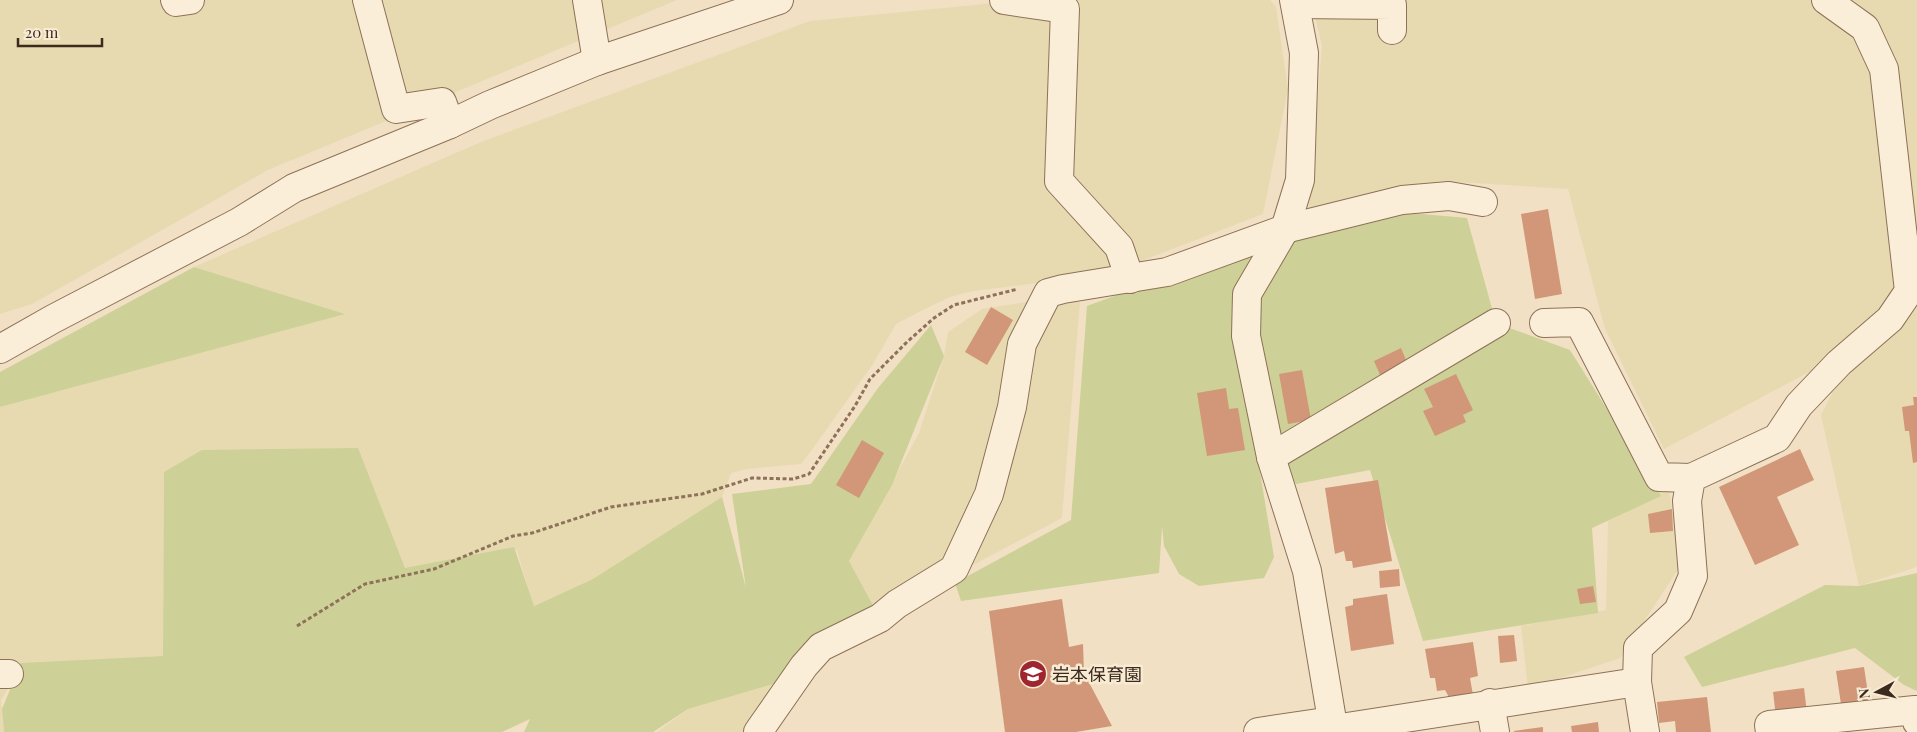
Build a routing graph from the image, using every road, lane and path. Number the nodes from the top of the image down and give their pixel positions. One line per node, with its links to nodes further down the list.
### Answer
1 (175, 0): 2 (street)
2 (190, 0)
3 (367, 0): 11 (street)
4 (586, 0): 10 (street)
5 (779, 0): 10 (street)
6 (1004, 0): 14 (street)
7 (1826, 0): 20 (street)
8 (1295, 2): 9 (street); 13 (street)
9 (1392, 30)
10 (597, 61): 11 (street)
11 (450, 124): 18 (street)
12 (1483, 202): 13 (street)
13 (1285, 229): 14 (street); 19 (street)
14 (1130, 279): 15 (street)
15 (1048, 293): 21 (path); 26 (street)
16 (1496, 323): 19 (street)
17 (1544, 323): 20 (street)
18 (0, 349)
19 (1271, 457): 25 (street)
20 (1691, 478): 22 (street)
21 (297, 626)
22 (1637, 682): 23 (street); 29 (street)
23 (1490, 703): 25 (street); 28 (street)
24 (1917, 722): 30 (street)
25 (1333, 727): 27 (street)
26 (758, 732)
27 (1258, 732)
28 (1495, 732)
29 (1645, 732)
30 (1770, 732)

